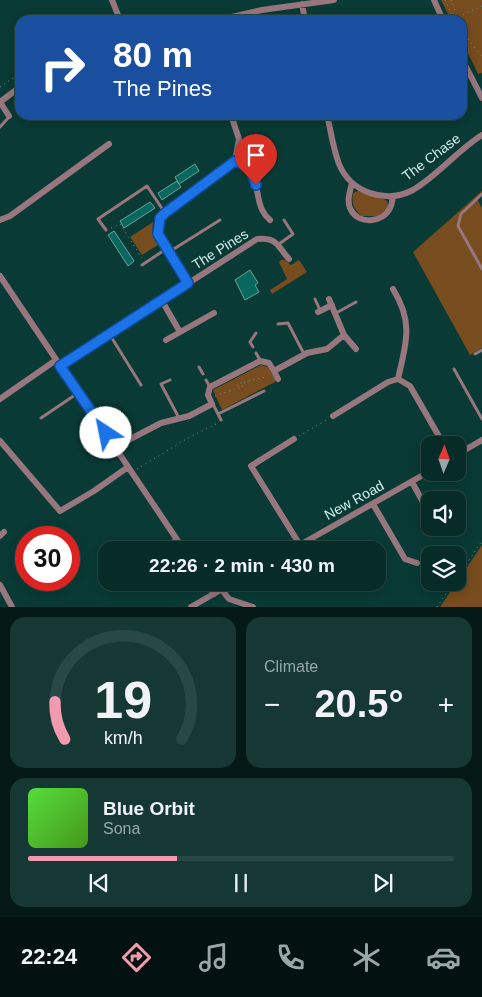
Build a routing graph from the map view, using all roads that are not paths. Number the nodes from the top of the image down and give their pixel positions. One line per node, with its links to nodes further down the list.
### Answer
1 (112, 0): 6 (street)
2 (334, 0): 4 (street)
3 (434, 0): 9 (street)
4 (317, 1): 5 (street)
5 (302, 4): 7 (street); 8 (street)
6 (118, 15)
7 (245, 15)
8 (304, 15)
9 (441, 15)
10 (467, 69): 12 (street)
11 (15, 91): 13 (street)
12 (482, 98)
13 (0, 102): 14 (street)
14 (9, 116): 17 (lane)
15 (233, 120): 20 (street)
16 (328, 120): 21 (street)
17 (0, 127)
18 (482, 135): 23 (street, The Chase)
19 (110, 144): 25 (street)
20 (235, 161): 24 (street); 27 (street)
21 (352, 183): 23 (street, The Chase); 23 (street, The Chase)
22 (482, 194): 34 (lane)
23 (393, 197)
24 (165, 213): 29 (lane); 31 (street)
25 (0, 220)
26 (220, 220): 31 (lane)
27 (270, 220)
28 (284, 220): 30 (lane)
29 (106, 230)
30 (279, 244): 32 (street); 36 (street, The Pines)
31 (168, 250): 33 (lane); 36 (street)
32 (289, 259)
33 (144, 264)
34 (482, 269)
35 (0, 276): 57 (street)
36 (188, 283): 39 (street, The Pines)
37 (393, 289): 65 (street)
38 (315, 299): 41 (lane)
39 (162, 301): 45 (street); 47 (street, The Pines)
40 (356, 302): 43 (lane)
41 (319, 311): 43 (street)
42 (214, 313): 45 (street)
43 (336, 313): 48 (street)
44 (278, 324): 55 (lane)
45 (180, 332): 49 (street)
46 (256, 333): 50 (lane)
47 (110, 334): 57 (street, The Pines); 66 (lane)
48 (344, 335): 51 (street); 55 (street)
49 (166, 340)
50 (253, 347)
51 (356, 349)
52 (482, 350): 54 (lane)
53 (256, 353): 56 (lane)
54 (476, 354)
55 (305, 355): 60 (street)
56 (260, 361): 60 (street); 67 (street)
57 (58, 363): 69 (street); 70 (street, The Pines)
58 (199, 367): 61 (lane)
59 (454, 369): 76 (lane)
60 (274, 371): 62 (street)
61 (203, 374)
62 (278, 379)
63 (170, 380): 75 (lane)
64 (206, 380): 67 (lane)
65 (398, 380): 73 (street); 78 (street)
66 (141, 385)
67 (210, 387): 71 (street)
68 (264, 391): 72 (lane)
69 (78, 393): 74 (lane); 82 (street)
70 (0, 399)
71 (211, 402): 72 (lane); 75 (street)
72 (218, 414): 77 (lane)
73 (333, 416)
74 (41, 418)
75 (179, 418): 82 (street)
76 (482, 419)
77 (221, 420)
78 (439, 436)
79 (294, 440): 92 (street)
80 (482, 440): 83 (street)
81 (0, 441): 84 (street)
82 (115, 446): 84 (street)
83 (466, 449)
84 (130, 469): 89 (street)
85 (421, 476): 86 (street, New Road)
86 (412, 482): 87 (street); 88 (street, New Road)
87 (421, 498)
88 (373, 504): 93 (street, New Road); 94 (street)
89 (176, 538): 90 (lane); 91 (street)
90 (172, 541)
91 (178, 541)
92 (298, 541)
93 (305, 541)
94 (417, 563)
95 (0, 585): 100 (street)
96 (212, 591): 99 (street)
97 (220, 591): 99 (street)
98 (223, 591): 102 (street)
99 (214, 594): 101 (street)
100 (12, 607)
101 (191, 607)
102 (253, 607)

